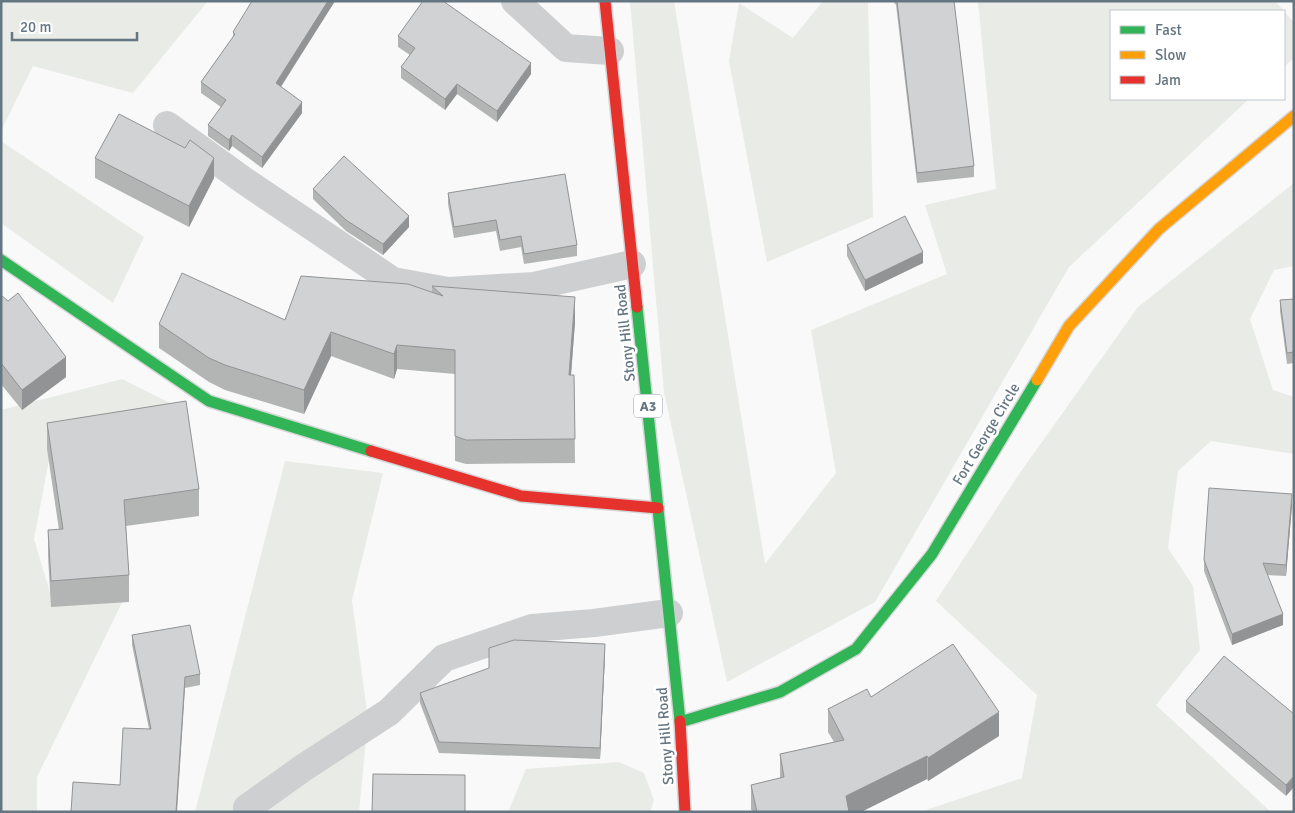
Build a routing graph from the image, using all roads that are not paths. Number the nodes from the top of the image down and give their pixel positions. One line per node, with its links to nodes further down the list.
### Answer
1 (515, 1): 3 (street)
2 (604, 1): 3 (street, Stony Hill Road / A3)
3 (610, 50): 7 (street, Stony Hill Road / A3)
4 (1294, 116): 10 (street, Fort George Circle)
5 (167, 126): 7 (street)
6 (1, 260): 8 (street)
7 (632, 264): 8 (street, Stony Hill Road / A3)
8 (658, 508): 9 (street, Stony Hill Road / A3)
9 (669, 613): 10 (street, Stony Hill Road / A3); 11 (street)
10 (680, 722): 12 (street, Stony Hill Road / A3)
11 (247, 808)
12 (685, 812)

